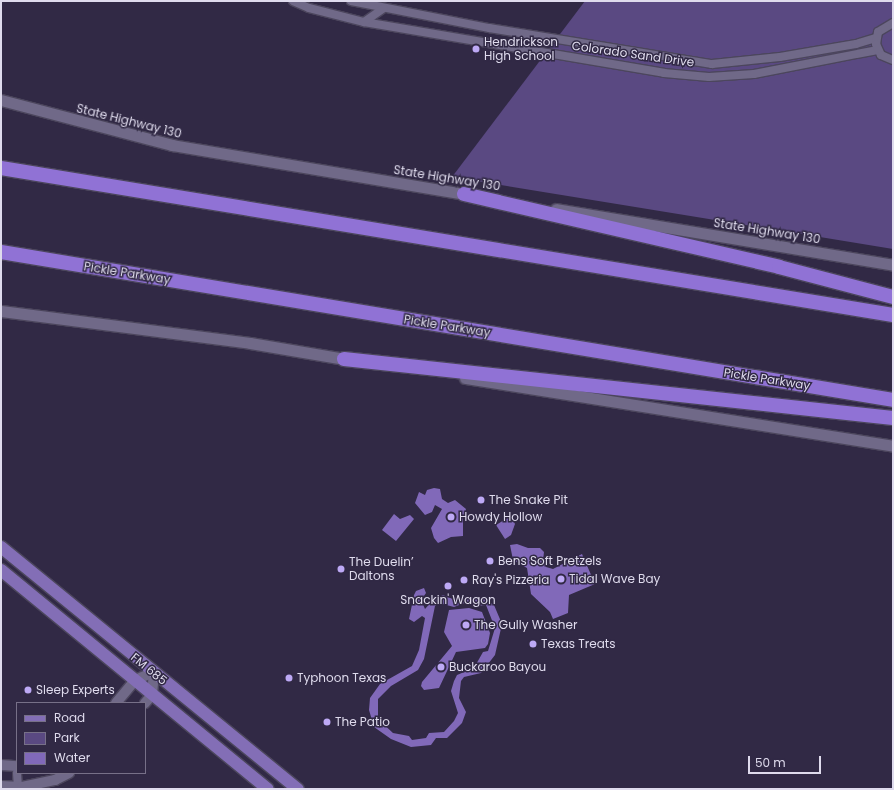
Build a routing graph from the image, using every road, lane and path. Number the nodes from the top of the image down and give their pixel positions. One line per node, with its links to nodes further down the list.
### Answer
1 (293, 1): 4 (street, Colorado Sand Drive)
2 (351, 1): 3 (street, Colorado Sand Drive)
3 (384, 8): 4 (street); 6 (street, Colorado Sand Drive)
4 (364, 22): 7 (street, Colorado Sand Drive)
5 (893, 23): 6 (street)
6 (876, 38): 7 (street)
7 (878, 50): 8 (street)
8 (893, 60)
9 (1, 100): 11 (main road, State Highway 130)
10 (1, 168): 16 (highway)
11 (464, 194): 13 (main road, State Highway 130); 14 (highway)
12 (1, 252): 18 (highway, Pickle Parkway)
13 (893, 265)
14 (893, 297)
15 (1, 311): 17 (main road)
16 (893, 315)
17 (344, 359): 19 (highway); 20 (main road)
18 (893, 400)
19 (893, 418)
20 (893, 446)
21 (1, 547): 23 (main road, FM 685 / FM 685)
22 (1, 570): 24 (main road, FM 685 / FM 685)
23 (154, 672): 24 (street); 25 (street); 34 (main road, FM 685 / FM 685)
24 (135, 680): 25 (main road, FM 685 / FM 685); 26 (street)
25 (148, 699): 33 (main road, FM 685 / FM 685)
26 (117, 702)
27 (1, 765): 28 (street)
28 (16, 766)
29 (17, 774): 32 (street)
30 (67, 774): 32 (street)
31 (1, 786): 32 (street)
32 (18, 788)
33 (268, 789)
34 (298, 789)

